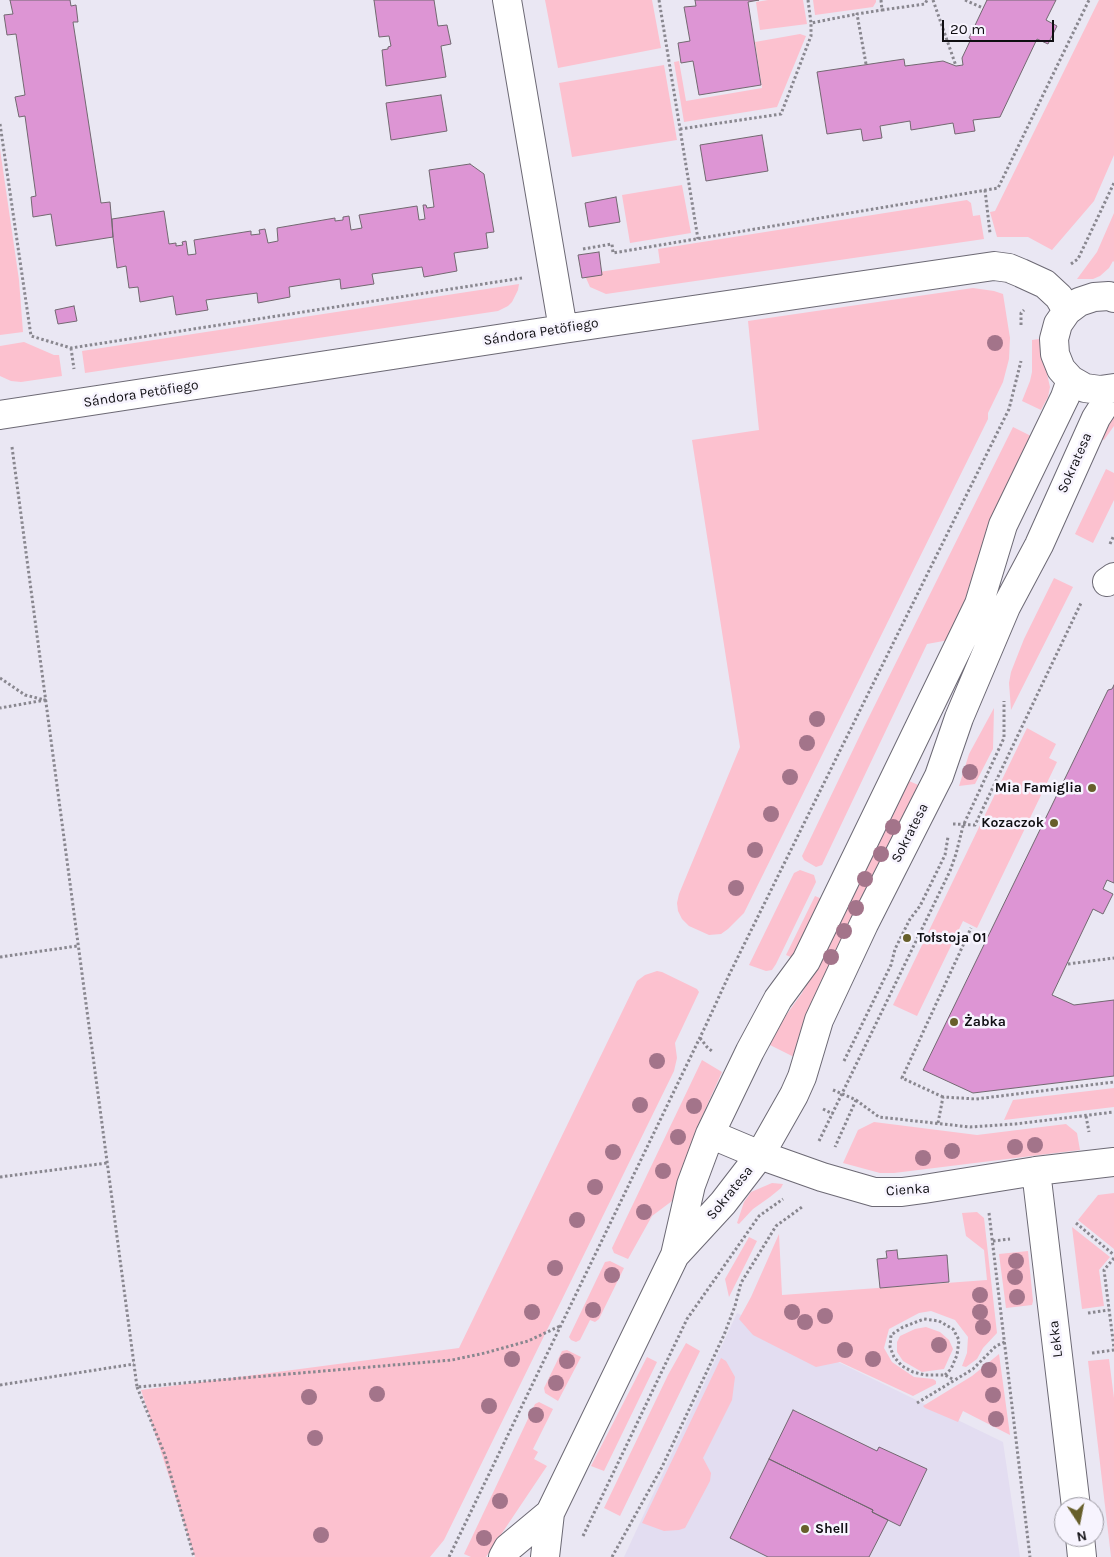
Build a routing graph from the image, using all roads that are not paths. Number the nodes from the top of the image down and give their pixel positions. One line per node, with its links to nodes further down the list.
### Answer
1 (507, 0): 4 (street)
2 (1112, 294): 3 (street)
3 (1067, 311): 4 (street, Sándora Petöfiego); 5 (street)
4 (562, 329): 7 (street, Sándora Petöfiego)
5 (1071, 380): 6 (street); 8 (street, Sokratesa)
6 (1114, 389): 9 (street, Sokratesa)
7 (0, 415)
8 (710, 1134): 9 (street, Cienka); 12 (street, Sokratesa)
9 (760, 1155): 11 (street, Cienka); 12 (street, Sokratesa)
10 (1114, 1162): 11 (street, Cienka)
11 (1036, 1172): 13 (street, Lekka)
12 (675, 1255): 14 (street, Sokratesa)
13 (1075, 1497)
14 (550, 1513): 15 (street, Sokratesa); 16 (street, Sokratesa)
15 (503, 1557)
16 (545, 1557)

